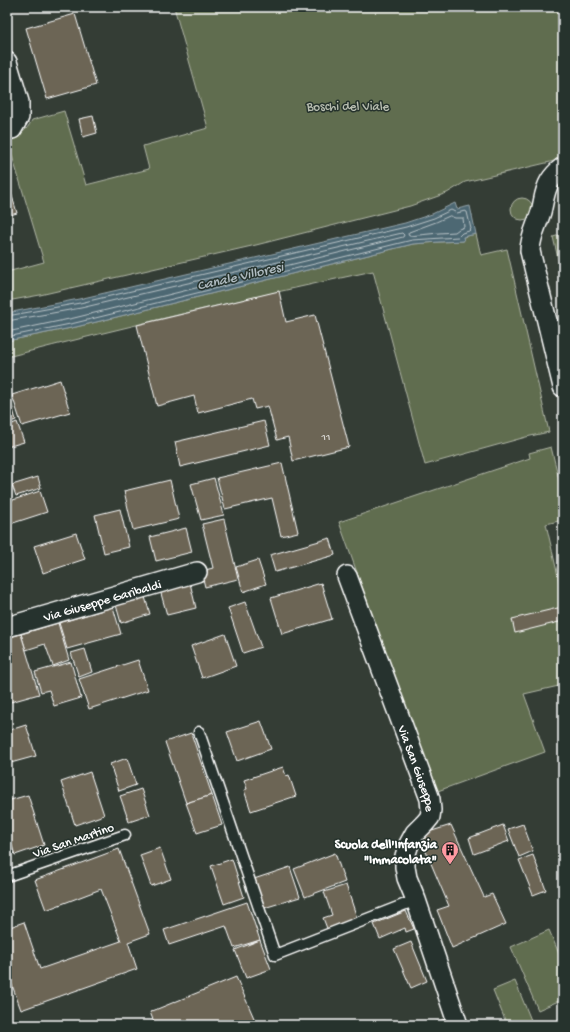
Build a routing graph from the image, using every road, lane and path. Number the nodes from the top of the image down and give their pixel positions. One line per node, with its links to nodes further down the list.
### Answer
1 (7, 62): 2 (street)
2 (9, 129)
3 (563, 167): 4 (street)
4 (563, 387)
5 (197, 572): 7 (street, Via Giuseppe Garibaldi)
6 (347, 576): 11 (street, Via San Giuseppe)
7 (7, 627)
8 (199, 732): 11 (lane)
9 (125, 835): 10 (lane, Via San Martino)
10 (7, 876)
11 (416, 900): 12 (street, Via San Giuseppe)
12 (458, 1025)

